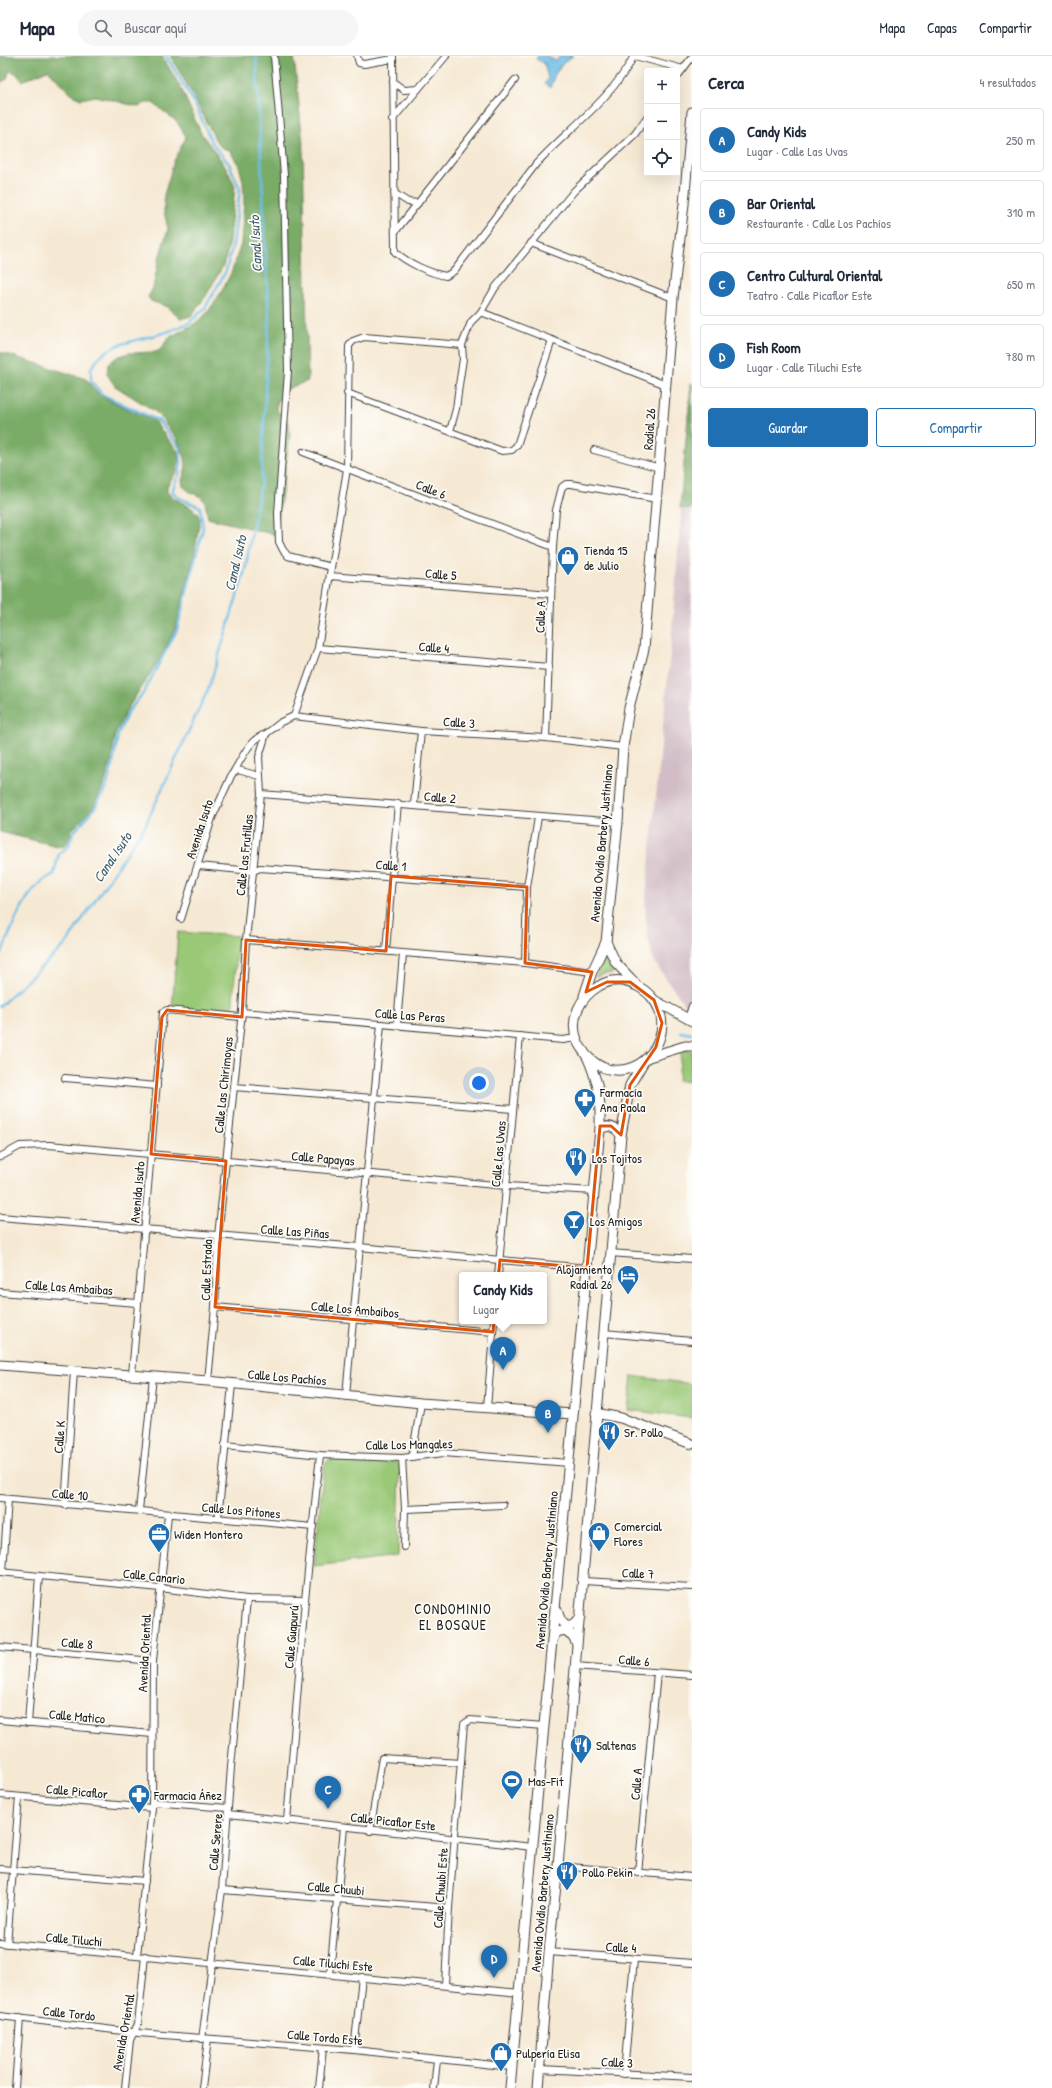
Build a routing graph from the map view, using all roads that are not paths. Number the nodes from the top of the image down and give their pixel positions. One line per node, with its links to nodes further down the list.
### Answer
1 (274, 56): 32 (street)
2 (357, 56): 6 (street)
3 (446, 56): 11 (street)
4 (635, 56): 7 (street); 17 (street)
5 (692, 57): 7 (street)
6 (393, 58): 10 (street)
7 (683, 69): 8 (street)
8 (680, 73)
9 (514, 80): 16 (street)
10 (393, 82): 11 (street); 13 (street)
11 (418, 89): 13 (street)
12 (692, 112): 19 (main road, Radial 26)
13 (392, 120): 15 (street)
14 (644, 121): 18 (street)
15 (394, 193): 16 (street); 17 (street)
16 (418, 203): 17 (street)
17 (395, 232)
18 (531, 243): 19 (street); 20 (street)
19 (673, 298): 23 (main road, Radial 26)
20 (480, 312): 21 (street); 22 (street)
21 (552, 340): 23 (street); 25 (street)
22 (462, 345): 24 (street); 25 (street)
23 (666, 385): 28 (main road, Radial 26)
24 (347, 393): 25 (street); 29 (street)
25 (450, 431)
26 (594, 450): 28 (street)
27 (303, 452): 29 (street, Calle 6)
28 (660, 468): 30 (main road, Radial 26)
29 (347, 469): 31 (street, Calle 6); 32 (street)
30 (658, 499): 31 (street, Calle A); 41 (main road, Radial 26)
31 (552, 547): 34 (street, Calle A)
32 (331, 567): 33 (street)
33 (330, 576): 34 (street, Calle 5); 35 (street)
34 (551, 594): 36 (street, Calle A)
35 (318, 648): 36 (street, Calle 4); 37 (street)
36 (549, 667): 40 (street, Calle A)
37 (294, 716): 38 (street, Calle 3); 39 (street)
38 (421, 730): 40 (street, Calle 3); 46 (street)
39 (266, 734): 42 (street, Avenida Isuto); 43 (street, Calle Las Frutillas)
40 (546, 738): 41 (street, Calle 3)
41 (623, 747): 48 (main road, Avenida Ovidio Barbery Justiniano)
42 (234, 772): 43 (street); 49 (street, Avenida Isuto)
43 (259, 776): 44 (street, Calle Las Frutillas)
44 (261, 794): 45 (street, Calle 2); 50 (street, Calle Las Frutillas)
45 (398, 803): 46 (street, Calle 2); 51 (street)
46 (414, 805): 47 (street, Calle 2)
47 (538, 817): 48 (street, Calle 2); 52 (street)
48 (618, 822): 55 (main road, Avenida Ovidio Barbery Justiniano)
49 (198, 866): 50 (street, Calle 1); 53 (street, Avenida Isuto)
50 (253, 871): 51 (street, Calle 1); 54 (street, Calle Las Frutillas)
51 (391, 876): 52 (street, Calle 1); 56 (street)
52 (527, 887): 58 (street)
53 (181, 919)
54 (246, 940): 56 (street); 65 (street, Calle Las Frutillas)
55 (606, 942): 59 (main road, Avenida Ovidio Barbery Justiniano); 60 (main road)
56 (386, 952): 57 (street)
57 (403, 954): 58 (street); 68 (street)
58 (525, 963): 59 (street)
59 (592, 972): 61 (main road, Avenida Ovidio Barbery Justiniano)
60 (640, 987): 61 (main road); 62 (main road)
61 (583, 999): 70 (main road)
62 (654, 1000): 66 (main road); 73 (main road)
63 (692, 1006): 66 (street)
64 (162, 1012): 65 (street, Calle Las Peras); 75 (street, Avenida Isuto)
65 (242, 1014): 67 (street, Calle Las Peras); 76 (street, Calle Las Chirimoyas)
66 (690, 1020)
67 (381, 1024): 68 (street, Calle Las Peras); 77 (street)
68 (397, 1024): 69 (street, Calle Las Peras)
69 (520, 1036): 70 (street, Calle Las Peras); 78 (street, Calle Las Uvas)
70 (576, 1038): 72 (main road)
71 (692, 1046): 73 (main road)
72 (587, 1056): 73 (main road); 79 (main road, Avenida Ovidio Barbery Justiniano)
73 (647, 1059): 80 (main road, Avenida Ovidio Barbery Justiniano)
74 (65, 1078): 75 (street)
75 (157, 1086): 81 (street, Avenida Isuto)
76 (234, 1087): 77 (street); 83 (street, Calle Las Chirimoyas)
77 (374, 1099): 78 (street); 84 (street)
78 (513, 1109): 85 (street, Calle Las Uvas)
79 (600, 1129): 80 (main road); 86 (main road, Avenida Ovidio Barbery Justiniano)
80 (621, 1135): 91 (main road, Avenida Ovidio Barbery Justiniano)
81 (151, 1154): 82 (street, Calle Papayas); 83 (street, Calle Papayas); 88 (street, Avenida Isuto)
82 (0, 1156)
83 (226, 1161): 84 (street, Calle Papayas); 89 (street, Calle Estrada)
84 (366, 1173): 85 (street, Calle Papayas); 90 (street)
85 (507, 1186): 86 (street, Calle Papayas); 93 (street, Calle Las Uvas)
86 (595, 1191): 94 (main road, Avenida Ovidio Barbery Justiniano)
87 (0, 1217): 88 (street, Calle Las Piñas)
88 (145, 1230): 89 (street, Calle Las Piñas); 97 (street, Avenida Isuto)
89 (218, 1236): 90 (street, Calle Las Piñas); 98 (street, Calle Estrada)
90 (359, 1247): 93 (street, Calle Las Piñas); 99 (street)
91 (610, 1253): 92 (street); 102 (main road, Avenida Ovidio Barbery Justiniano)
92 (692, 1259)
93 (500, 1260): 94 (street, Calle Las Piñas); 95 (street, Calle Las Uvas)
94 (587, 1268): 114 (main road, Avenida Ovidio Barbery Justiniano)
95 (498, 1272)
96 (0, 1292): 97 (street, Calle Las Ambaibas)
97 (137, 1303): 106 (street, Avenida Isuto)
98 (215, 1307): 99 (street, Calle Los Ambaibos); 108 (street, Calle Estrada)
99 (352, 1320): 101 (street, Calle Los Ambaibos); 110 (street)
100 (494, 1324): 101 (street)
101 (493, 1332): 112 (street)
102 (604, 1333): 103 (street); 113 (main road, Avenida Ovidio Barbery Justiniano)
103 (692, 1341)
104 (0, 1365): 105 (main road, Calle Los Pachíos)
105 (74, 1371): 106 (main road, Calle Los Pachíos); 123 (street, Calle K)
106 (132, 1374): 107 (main road, Calle Los Pachíos)
107 (153, 1377): 108 (main road, Calle Los Pachíos); 126 (street)
108 (208, 1381): 109 (main road, Calle Los Pachíos)
109 (232, 1385): 110 (main road, Calle Los Pachíos); 116 (street)
110 (346, 1395): 111 (main road, Calle Los Pachíos)
111 (421, 1403): 112 (main road, Calle Los Pachíos); 118 (street)
112 (487, 1408): 114 (main road, Calle Los Pachíos)
113 (596, 1413): 115 (main road); 133 (main road, Avenida Ovidio Barbery Justiniano)
114 (572, 1414): 120 (main road, Avenida Ovidio Barbery Justiniano)
115 (692, 1444)
116 (225, 1445): 117 (street, Calle Los Mangales); 128 (street)
117 (320, 1455): 119 (street, Calle Los Mangales); 129 (street, Calle Guapurú)
118 (412, 1457): 119 (street, Calle Los Mangales); 120 (street, Calle Los Mangales)
119 (402, 1458): 125 (street)
120 (569, 1463): 138 (main road, Avenida Ovidio Barbery Justiniano)
121 (0, 1498): 122 (street, Calle 10)
122 (8, 1499): 123 (street, Calle 10); 131 (street)
123 (65, 1505): 126 (street, Calle 10)
124 (502, 1505): 125 (street)
125 (405, 1509): 130 (street)
126 (139, 1510): 127 (street)
127 (168, 1515): 128 (street, Calle Los Pitones); 135 (street, Avenida Oriental)
128 (218, 1518): 129 (street, Calle Los Pitones)
129 (313, 1527): 137 (street, Calle Guapurú)
130 (404, 1547)
131 (2, 1572): 132 (street, Calle Canario)
132 (39, 1576): 135 (street, Calle Canario); 143 (street)
133 (583, 1582): 134 (street, Calle 7); 139 (main road, Avenida Ovidio Barbery Justiniano)
134 (692, 1587)
135 (160, 1588): 136 (street, Calle Canario); 144 (street, Avenida Oriental)
136 (247, 1599): 137 (street, Calle Canario); 156 (street, Calle Serere)
137 (305, 1600): 157 (street, Calle Guapurú)
138 (556, 1607): 139 (main road); 140 (main road, Avenida Ovidio Barbery Justiniano)
139 (580, 1617): 141 (main road, Avenida Ovidio Barbery Justiniano)
140 (553, 1638): 141 (main road); 150 (main road, Avenida Ovidio Barbery Justiniano)
141 (576, 1642): 145 (main road, Avenida Ovidio Barbery Justiniano)
142 (0, 1647): 143 (street, Calle 8)
143 (33, 1650): 144 (street, Calle 8); 149 (street)
144 (153, 1661): 151 (street, Avenida Oriental)
145 (574, 1666): 146 (street, Calle 6); 162 (main road, Avenida Ovidio Barbery Justiniano)
146 (657, 1673): 147 (street, Calle 6); 165 (street, Calle A)
147 (692, 1675)
148 (0, 1720): 149 (street, Calle Matico)
149 (28, 1722): 151 (street, Calle Matico)
150 (544, 1726): 152 (street, Calle Chuubi Este); 161 (main road, Avenida Ovidio Barbery Justiniano)
151 (152, 1734): 155 (street, Avenida Oriental)
152 (461, 1763): 159 (street); 160 (street, Calle Chuubi Este)
153 (0, 1795): 154 (street, Calle Picaflor)
154 (19, 1797): 155 (street, Calle Picaflor); 164 (street)
155 (152, 1805): 156 (street, Calle Picaflor Este); 167 (street, Avenida Oriental)
156 (228, 1811): 157 (street, Calle Picaflor Este); 168 (street, Calle Serere)
157 (287, 1821): 158 (street, Calle Picaflor Este)
158 (344, 1827): 159 (street, Calle Picaflor Este); 169 (street)
159 (370, 1831): 160 (street, Calle Picaflor Este)
160 (455, 1838): 161 (street, Calle Picaflor Este); 170 (street, Calle Chuubi Este)
161 (533, 1847): 181 (main road, Avenida Ovidio Barbery Justiniano)
162 (558, 1866): 165 (street); 172 (main road, Avenida Ovidio Barbery Justiniano)
163 (0, 1869): 164 (street)
164 (13, 1870): 167 (street); 171 (street)
165 (638, 1873): 166 (street)
166 (692, 1877)
167 (144, 1881): 173 (street, Avenida Oriental)
168 (222, 1890): 169 (street, Calle Chuubi); 177 (street, Calle Serere)
169 (336, 1900): 170 (street, Calle Chuubi); 178 (street)
170 (448, 1908): 180 (street, Calle Chuubi Este)
171 (3, 1944): 173 (street, Calle Tiluchi)
172 (549, 1952): 175 (street, Calle 4); 190 (main road, Avenida Ovidio Barbery Justiniano)
173 (137, 1956): 174 (street, Calle Tiluchi)
174 (145, 1956): 177 (street, Calle Tiluchi Este); 184 (street, Avenida Oriental)
175 (634, 1959): 176 (street, Calle 4); 191 (street)
176 (692, 1963)
177 (211, 1964): 178 (street, Calle Tiluchi Este); 185 (street, Calle Serere)
178 (330, 1974): 179 (street, Calle Tiluchi Este)
179 (362, 1976): 180 (street, Calle Tiluchi Este); 187 (street)
180 (445, 1985): 181 (street, Calle Tiluchi Este)
181 (520, 1993): 189 (main road, Avenida Ovidio Barbery Justiniano)
182 (0, 2016): 183 (street, Calle Tordo)
183 (20, 2018): 184 (street, Calle Tordo); 193 (street)
184 (135, 2032): 185 (street, Calle Tordo Este); 194 (street, Avenida Oriental)
185 (205, 2039): 186 (street, Calle Tordo Este); 195 (street, Calle Serere)
186 (322, 2048): 187 (street, Calle Tordo Este); 196 (street)
187 (354, 2050): 188 (street, Calle Tordo Este)
188 (437, 2060): 189 (street, Calle Tordo Este); 197 (street)
189 (512, 2067): 198 (main road, Avenida Ovidio Barbery Justiniano)
190 (541, 2069): 191 (street, Calle 3); 199 (main road, Avenida Ovidio Barbery Justiniano)
191 (624, 2074): 192 (street, Calle 3)
192 (692, 2077)
193 (15, 2088)
194 (125, 2088)
195 (202, 2088)
196 (319, 2088)
197 (434, 2088)
198 (510, 2088)
199 (538, 2088)

